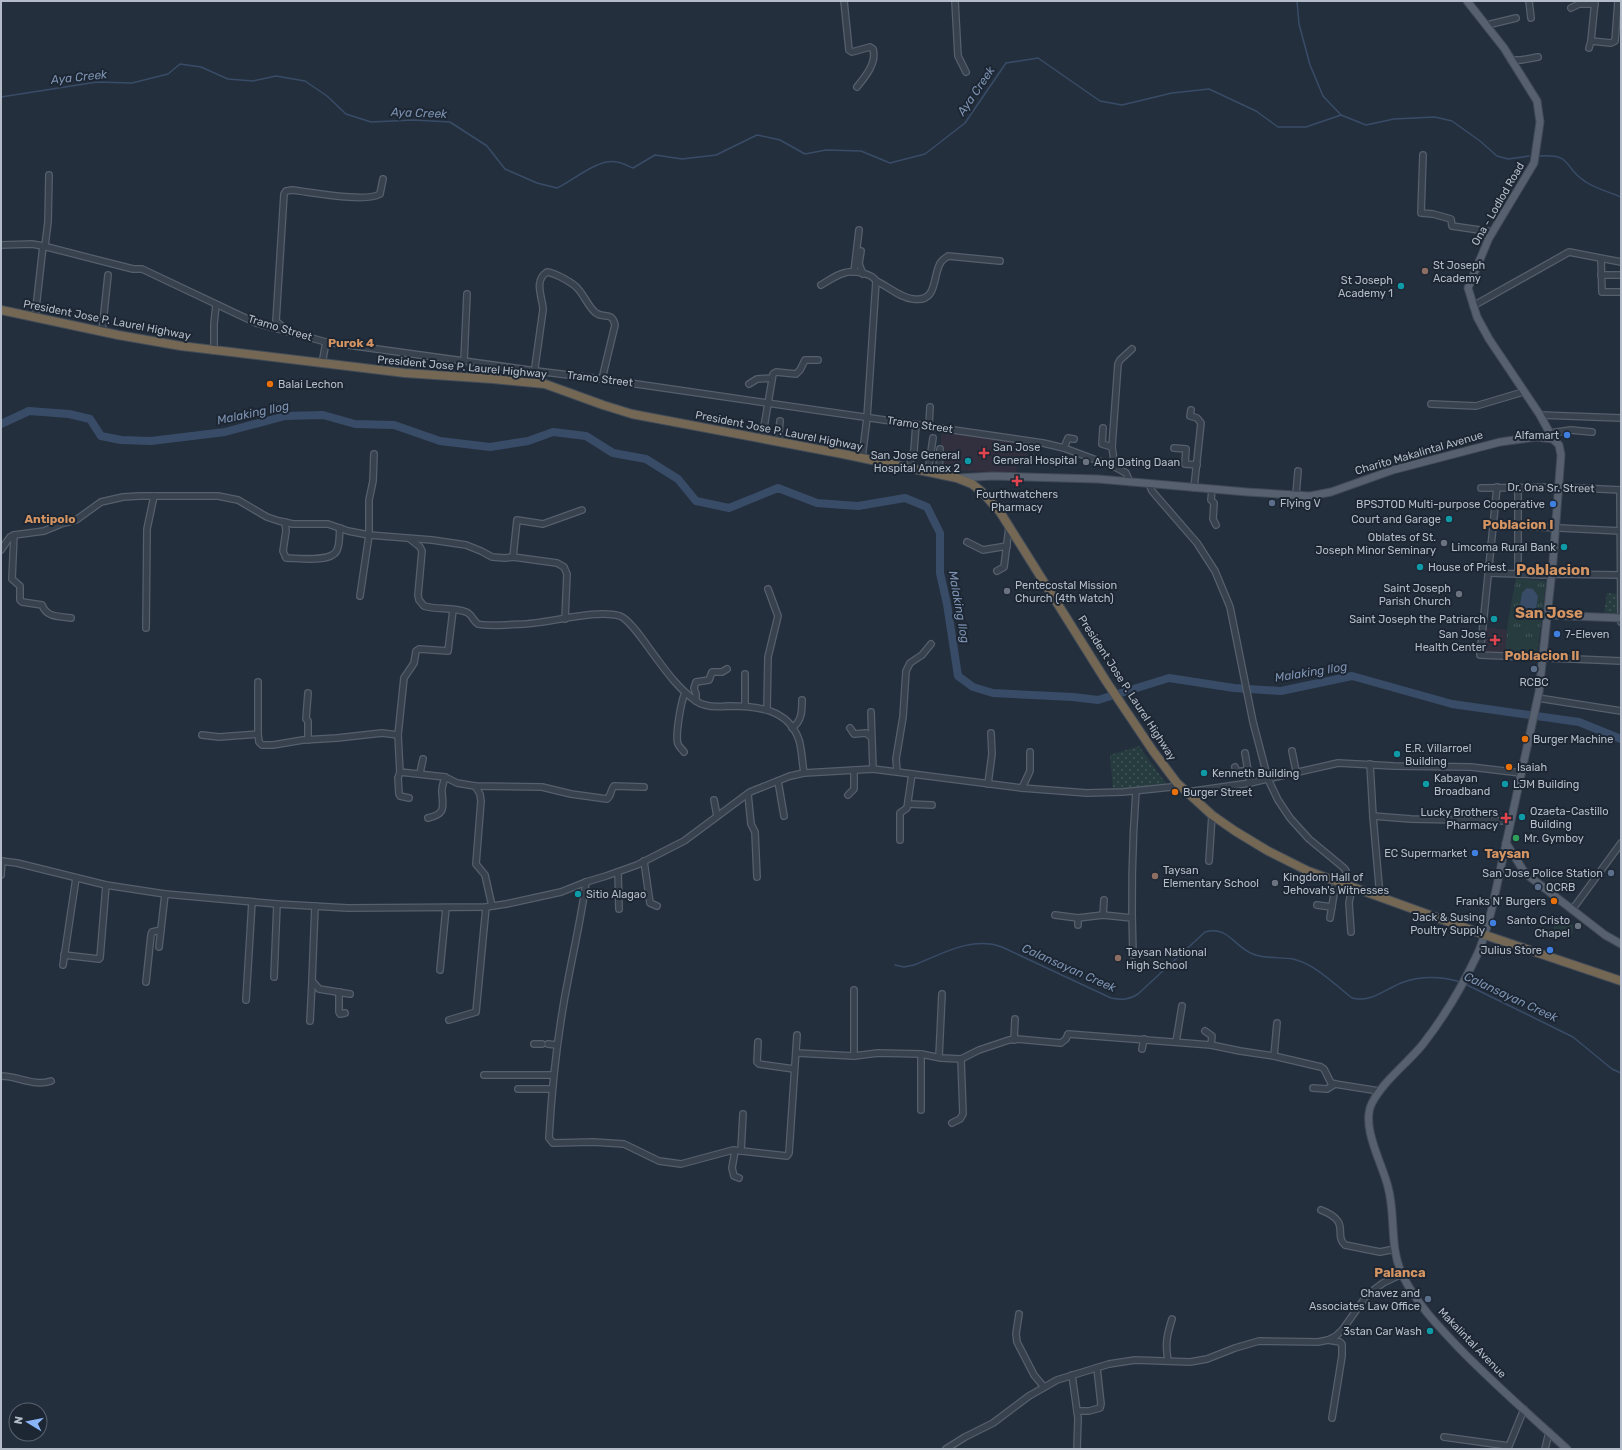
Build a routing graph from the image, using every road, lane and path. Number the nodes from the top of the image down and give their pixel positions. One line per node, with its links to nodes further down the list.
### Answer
1 (844, 1): 16 (street)
2 (955, 1): 15 (street)
3 (1467, 1): 10 (main road, Ona - Lodlod Road)
4 (1529, 1): 9 (street)
5 (1618, 1): 11 (street)
6 (1595, 2): 7 (street); 11 (street)
7 (1571, 8)
8 (1516, 18): 10 (street)
9 (1532, 18)
10 (1487, 25): 14 (main road, Ona - Lodlod Road)
11 (1591, 41): 12 (street)
12 (1589, 48)
13 (1538, 57): 14 (street)
14 (1510, 60): 21 (main road, Ona - Lodlod Road)
15 (966, 72)
16 (857, 86)
17 (1423, 155): 21 (street)
18 (49, 175): 23 (street)
19 (383, 179): 42 (street)
20 (858, 230): 28 (street)
21 (1493, 232): 38 (main road, Ona - Lodlod Road)
22 (1, 245): 23 (street, Tramo Street)
23 (44, 246): 37 (street, Tramo Street); 40 (street)
24 (861, 251): 29 (street)
25 (1601, 259): 27 (street); 31 (street); 38 (street)
26 (1000, 261): 33 (street)
27 (1621, 262)
28 (854, 272): 29 (street); 34 (street)
29 (863, 274): 33 (street)
30 (108, 275): 41 (street)
31 (1601, 275): 32 (street); 35 (street)
32 (1621, 275)
33 (876, 282): 60 (street)
34 (821, 285)
35 (1621, 292)
36 (467, 294): 47 (street)
37 (216, 305): 42 (street, Tramo Street); 45 (street)
38 (1473, 306): 54 (main road, Ona - Lodlod Road)
39 (1, 310): 40 (highway, President Jose P. Laurel Highway)
40 (35, 317): 41 (highway, President Jose P. Laurel Highway)
41 (102, 332): 45 (highway, President Jose P. Laurel Highway)
42 (289, 333): 43 (street, Tramo Street)
43 (326, 342): 47 (street, Tramo Street); 48 (street)
44 (1132, 349): 72 (street)
45 (214, 351): 48 (highway, President Jose P. Laurel Highway)
46 (818, 360): 50 (street)
47 (464, 361): 49 (street, Tramo Street)
48 (322, 364): 52 (highway, President Jose P. Laurel Highway)
49 (536, 371): 51 (street, Tramo Street); 51 (street); 52 (street)
50 (772, 378): 53 (street); 55 (street)
51 (602, 379): 55 (street, Tramo Street)
52 (545, 384): 70 (highway, President Jose P. Laurel Highway)
53 (748, 384)
54 (1523, 392): 56 (street); 59 (main road, Ona - Lodlod Road)
55 (768, 403): 60 (street, Tramo Street); 70 (street)
56 (1431, 404)
57 (930, 407): 64 (street)
58 (1191, 410): 78 (street)
59 (1540, 415): 61 (street); 67 (main road, Ona - Lodlod Road)
60 (867, 418): 63 (street, Tramo Street); 77 (street)
61 (1621, 418)
62 (780, 421): 71 (street)
63 (916, 424): 64 (street, Tramo Street); 80 (street)
64 (929, 426): 73 (street, Tramo Street)
65 (1103, 428): 72 (street)
66 (1592, 432): 67 (street)
67 (1552, 436): 89 (main road, Ona - Lodlod Road); 94 (main road, Charito Makalintal Avenue)
68 (933, 438): 82 (street)
69 (1074, 439): 73 (street)
70 (762, 440): 71 (highway, President Jose P. Laurel Highway)
71 (778, 442): 77 (highway, President Jose P. Laurel Highway)
72 (1112, 447): 79 (street)
73 (1064, 448): 79 (street, Tramo Street)
74 (1174, 448): 78 (street)
75 (940, 449): 83 (street)
76 (374, 454): 105 (street)
77 (862, 458): 80 (highway, President Jose P. Laurel Highway)
78 (1197, 465): 90 (street)
79 (1115, 467): 85 (street, Tramo Street)
80 (910, 469): 82 (highway, President Jose P. Laurel Highway)
81 (1298, 471): 94 (street)
82 (928, 472): 83 (highway, President Jose P. Laurel Highway)
83 (939, 474): 84 (highway, President Jose P. Laurel Highway)
84 (957, 478): 85 (main road, Charito Makalintal Avenue); 99 (highway, President Jose P. Laurel Highway)
85 (1130, 482): 86 (main road, Charito Makalintal Avenue)
86 (1150, 484): 90 (main road, Charito Makalintal Avenue); 166 (street)
87 (1497, 487): 88 (street, Dr. Ona Sr. Street); 91 (street, Dr. Ona Sr. Street); 112 (street)
88 (1518, 487): 89 (street, Dr. Ona Sr. Street); 100 (street)
89 (1559, 487): 93 (street, Dr. Ona Sr. Street); 102 (main road, Ona - Lodlod Road)
90 (1194, 488): 92 (main road, Charito Makalintal Avenue)
91 (1481, 488)
92 (1212, 489): 94 (main road, Charito Makalintal Avenue); 98 (street)
93 (1621, 490): 103 (street)
94 (1296, 495)
95 (154, 496): 97 (street); 104 (street); 124 (street)
96 (582, 510): 110 (street)
97 (285, 522): 101 (street); 101 (street)
98 (1216, 525)
99 (1009, 526): 108 (street); 173 (highway, President Jose P. Laurel Highway)
100 (1517, 526): 102 (street); 113 (street)
101 (340, 528): 105 (street)
102 (1556, 528): 103 (street); 114 (main road, Ona - Lodlod Road)
103 (1621, 531): 115 (street)
104 (14, 535): 109 (street); 120 (street)
105 (369, 535): 106 (street); 117 (street)
106 (410, 539): 110 (street); 118 (street)
107 (967, 542): 108 (street)
108 (1007, 546): 111 (street)
109 (1, 550)
110 (513, 557): 121 (street)
111 (997, 570)
112 (1489, 573): 113 (street); 126 (street)
113 (1518, 574): 114 (street)
114 (1551, 574): 115 (street); 119 (main road, Ona - Lodlod Road)
115 (1621, 576): 122 (street)
116 (768, 589): 137 (street)
117 (360, 596)
118 (454, 610): 121 (street); 145 (street)
119 (1546, 615): 122 (main road); 126 (main road, Ona - Lodlod Road)
120 (71, 618)
121 (565, 618): 132 (street)
122 (1621, 618): 123 (street)
123 (1621, 622)
124 (146, 628)
125 (931, 644): 160 (street)
126 (1543, 659): 127 (street); 133 (main road, Ona - Lodlod Road)
127 (1621, 661)
128 (727, 669): 135 (street)
129 (744, 674): 136 (street)
130 (258, 682): 143 (street)
131 (308, 693): 147 (street)
132 (685, 693): 135 (street); 149 (street)
133 (1538, 698): 138 (street); 163 (main road, Makalintal Avenue)
134 (802, 700): 140 (street)
135 (696, 701): 136 (street)
136 (745, 706): 137 (street)
137 (767, 709): 140 (street)
138 (1621, 711)
139 (871, 712): 146 (street)
140 (792, 728): 162 (street)
141 (850, 728): 146 (street)
142 (990, 733): 169 (street)
143 (258, 734): 144 (street); 147 (street)
144 (202, 735)
145 (398, 735): 147 (street); 159 (street)
146 (871, 737): 155 (street)
147 (308, 740)
148 (1292, 751): 158 (street)
149 (684, 752)
150 (1030, 752): 172 (street)
151 (1245, 753): 157 (street)
152 (423, 759): 161 (street)
153 (1370, 764): 158 (street); 163 (street); 184 (street)
154 (1236, 767): 157 (street)
155 (873, 769): 156 (street); 160 (street)
156 (854, 770): 162 (street); 176 (street)
157 (1248, 770): 168 (street)
158 (1296, 771): 166 (street)
159 (400, 772): 161 (street); 177 (street)
160 (897, 772): 164 (street)
161 (420, 773): 165 (street)
162 (804, 773): 167 (street)
163 (1521, 773): 186 (main road, Makalintal Avenue)
164 (912, 774): 169 (street); 179 (street)
165 (445, 776): 170 (street); 185 (street)
166 (1268, 779): 168 (street); 200 (street)
167 (778, 781): 175 (street); 183 (street)
168 (1250, 782): 173 (street)
169 (988, 784): 172 (street)
170 (475, 786): 171 (street); 209 (street)
171 (644, 787)
172 (1022, 788): 174 (street)
173 (1184, 789): 174 (street); 181 (highway, President Jose P. Laurel Highway)
174 (1136, 791): 217 (street)
175 (748, 794): 182 (street); 196 (street)
176 (848, 795)
177 (409, 798)
178 (714, 800): 182 (street)
179 (908, 804): 180 (street); 187 (street)
180 (932, 805)
181 (1212, 815): 192 (street); 198 (highway, President Jose P. Laurel Highway)
182 (716, 816): 191 (street)
183 (784, 816)
184 (1373, 816): 186 (street); 202 (street)
185 (428, 818)
186 (1511, 821): 188 (main road, Makalintal Avenue)
187 (900, 840)
188 (1506, 843): 213 (main road); 222 (main road, Makalintal Avenue)
189 (1621, 843): 213 (street)
190 (2, 861): 194 (street); 195 (street)
191 (644, 861): 193 (street); 208 (street)
192 (1209, 861)
193 (618, 872): 197 (street); 212 (street)
194 (1, 875)
195 (76, 878): 199 (street); 226 (street)
196 (757, 878)
197 (586, 882): 209 (street); 251 (street)
198 (1336, 882): 200 (highway, President Jose P. Laurel Highway); 210 (street)
199 (106, 885): 201 (street); 226 (street)
200 (1348, 886): 202 (highway, President Jose P. Laurel Highway); 221 (street)
201 (165, 894): 204 (street); 220 (street)
202 (1380, 897): 222 (highway, President Jose P. Laurel Highway)
203 (1104, 900): 215 (street)
204 (252, 902): 205 (street); 237 (street)
205 (277, 904): 207 (street); 229 (street)
206 (1317, 905): 210 (street)
207 (315, 906): 211 (street); 230 (street)
208 (657, 906)
209 (489, 907): 211 (street); 241 (street)
210 (1332, 907): 218 (street)
211 (446, 908): 228 (street)
212 (619, 909)
213 (1572, 910): 223 (main road)
214 (1055, 915): 216 (street)
215 (1103, 915): 216 (street); 217 (street)
216 (1078, 918): 219 (street)
217 (1132, 918): 225 (street)
218 (1330, 918)
219 (1078, 925)
220 (161, 930): 224 (street); 232 (street)
221 (1351, 932)
222 (1485, 935): 231 (highway, President Jose P. Laurel Highway); 269 (main road, Makalintal Avenue)
223 (1621, 944)
224 (159, 948)
225 (1133, 955)
226 (64, 956): 227 (street)
227 (63, 965)
228 (440, 970)
229 (274, 977)
230 (312, 981): 234 (street); 242 (street)
231 (1621, 981)
232 (146, 982)
233 (854, 990): 256 (street)
234 (339, 992): 235 (street); 239 (street)
235 (350, 994)
236 (942, 994): 258 (street)
237 (246, 1000)
238 (1182, 1006): 249 (street)
239 (345, 1013)
240 (1015, 1019): 247 (street)
241 (449, 1020)
242 (310, 1021)
243 (1277, 1023): 257 (street)
244 (1205, 1031): 252 (street)
245 (797, 1035): 254 (street)
246 (1144, 1039): 247 (street); 249 (street); 253 (street)
247 (1014, 1040): 259 (street)
248 (758, 1042): 260 (street)
249 (1176, 1042): 252 (street)
250 (534, 1044): 251 (street)
251 (557, 1045): 262 (street)
252 (1211, 1045): 257 (street)
253 (1142, 1049)
254 (796, 1053): 256 (street); 260 (street)
255 (921, 1054): 256 (street); 258 (street); 270 (street)
256 (854, 1056)
257 (1274, 1056): 265 (street)
258 (939, 1057): 259 (street)
259 (961, 1059): 272 (street)
260 (794, 1069): 273 (street)
261 (484, 1074): 262 (street)
262 (553, 1075): 268 (street)
263 (1, 1076): 264 (street)
264 (51, 1081)
265 (1335, 1084): 266 (street); 269 (street)
266 (1314, 1088)
267 (518, 1089): 268 (street)
268 (552, 1089): 273 (street)
269 (1379, 1091): 276 (main road, Makalintal Avenue)
270 (921, 1110)
271 (743, 1114): 273 (street)
272 (952, 1123)
273 (738, 1151): 274 (street)
274 (739, 1178)
275 (1321, 1210): 276 (street)
276 (1395, 1249): 277 (main road, Makalintal Avenue)
277 (1402, 1274): 280 (street); 285 (main road, Makalintal Avenue)
278 (1019, 1314): 284 (street)
279 (1172, 1319): 281 (street)
280 (1328, 1340): 281 (street); 287 (street)
281 (1168, 1360): 282 (street)
282 (1097, 1368): 283 (street); 286 (street)
283 (1072, 1375): 284 (street); 286 (street)
284 (1044, 1387): 290 (street)
285 (1524, 1409): 288 (main road, Makalintal Avenue); 289 (street)
286 (1078, 1411): 291 (street)
287 (1332, 1418)
288 (1549, 1432): 292 (street); 293 (main road, Makalintal Avenue)
289 (1444, 1437)
290 (947, 1449)
291 (1077, 1449)
292 (1545, 1449)
293 (1567, 1449)

